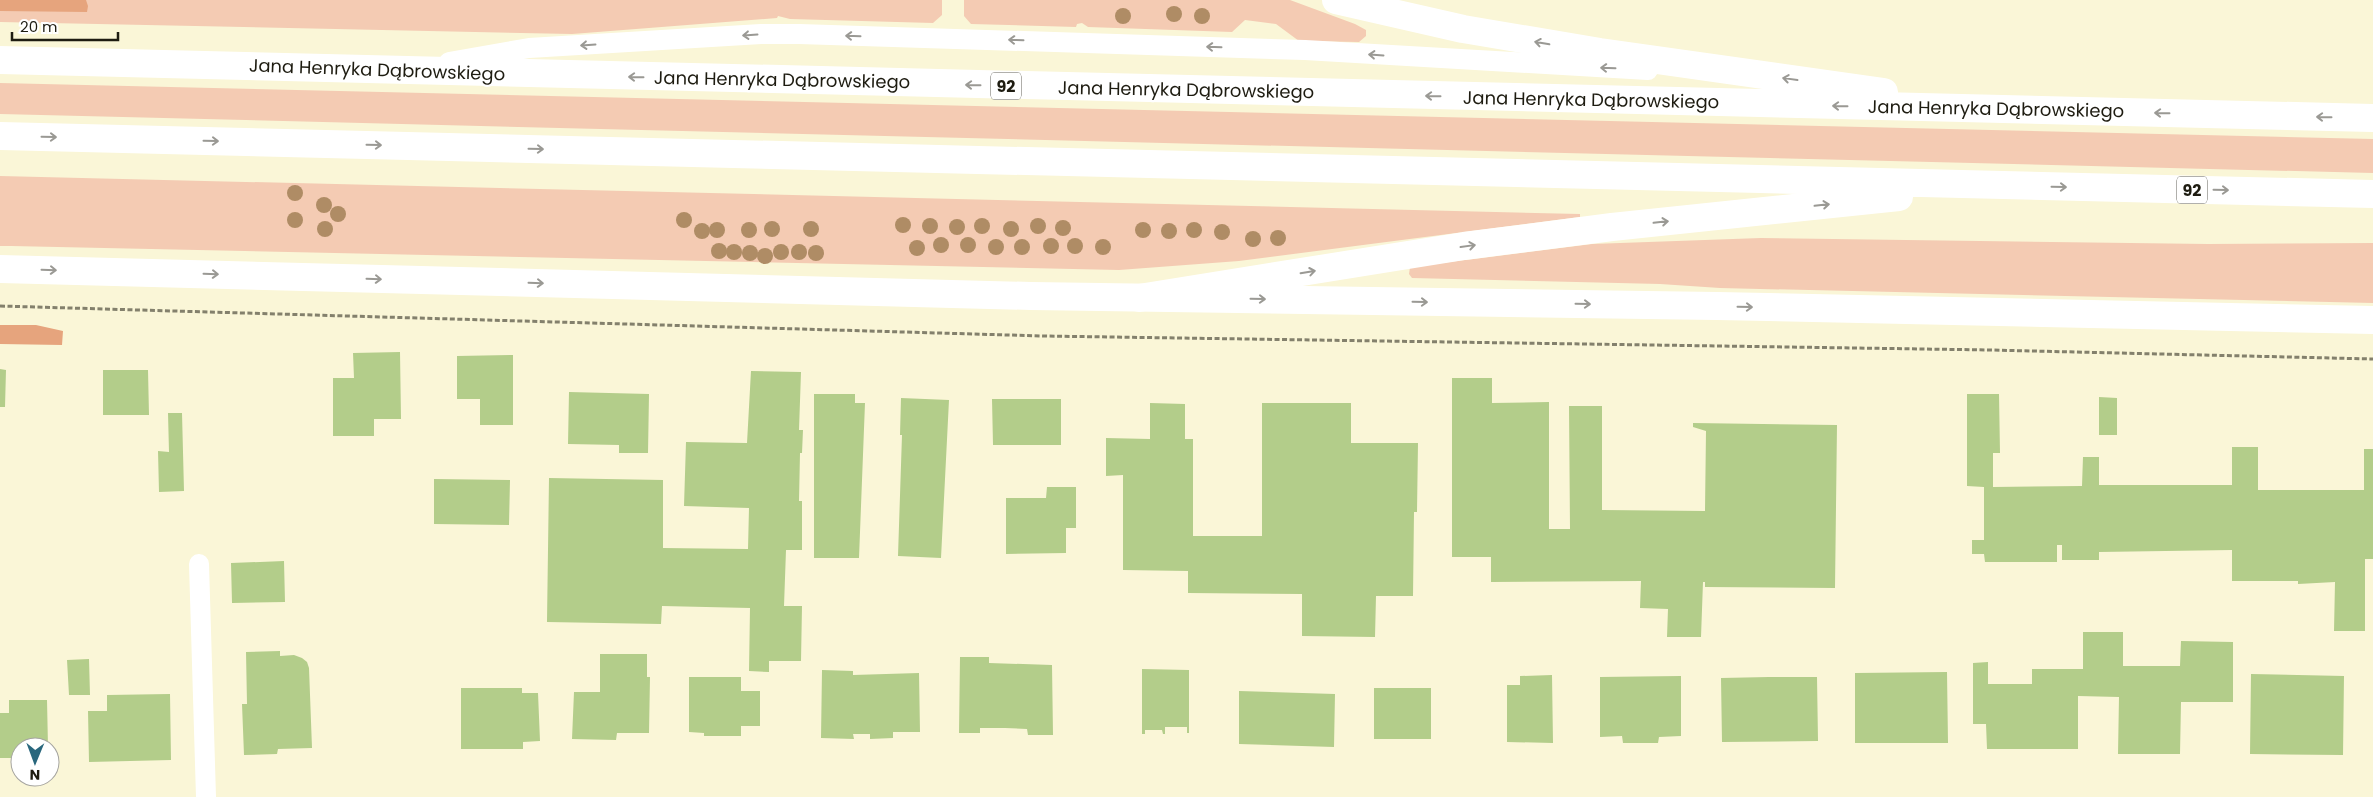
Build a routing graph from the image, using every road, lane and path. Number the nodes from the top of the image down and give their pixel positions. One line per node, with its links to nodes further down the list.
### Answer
1 (1336, 0): 4 (main road, one-way to 1)
2 (0, 60): 3 (main road, Jana Henryka Dąbrowskiego / 92)
3 (402, 71): 4 (lane, one-way to 3); 5 (main road, Jana Henryka Dąbrowskiego / 92, one-way to 3)
4 (1762, 75): 5 (main road, one-way to 4)
5 (2011, 110): 6 (main road, Jana Henryka Dąbrowskiego / 92, one-way to 5)
6 (2373, 118)
7 (0, 136): 8 (main road, 92, one-way to 8)
8 (2010, 185): 9 (main road, 92, one-way to 9); 11 (main road, one-way to 8)
9 (2373, 194)
10 (0, 269): 11 (main road, one-way to 11)
11 (1139, 298): 13 (main road, one-way to 13)
12 (0, 306): 14 (path)
13 (2373, 320)
14 (2373, 359)
15 (199, 564): 16 (lane)
16 (206, 797)

